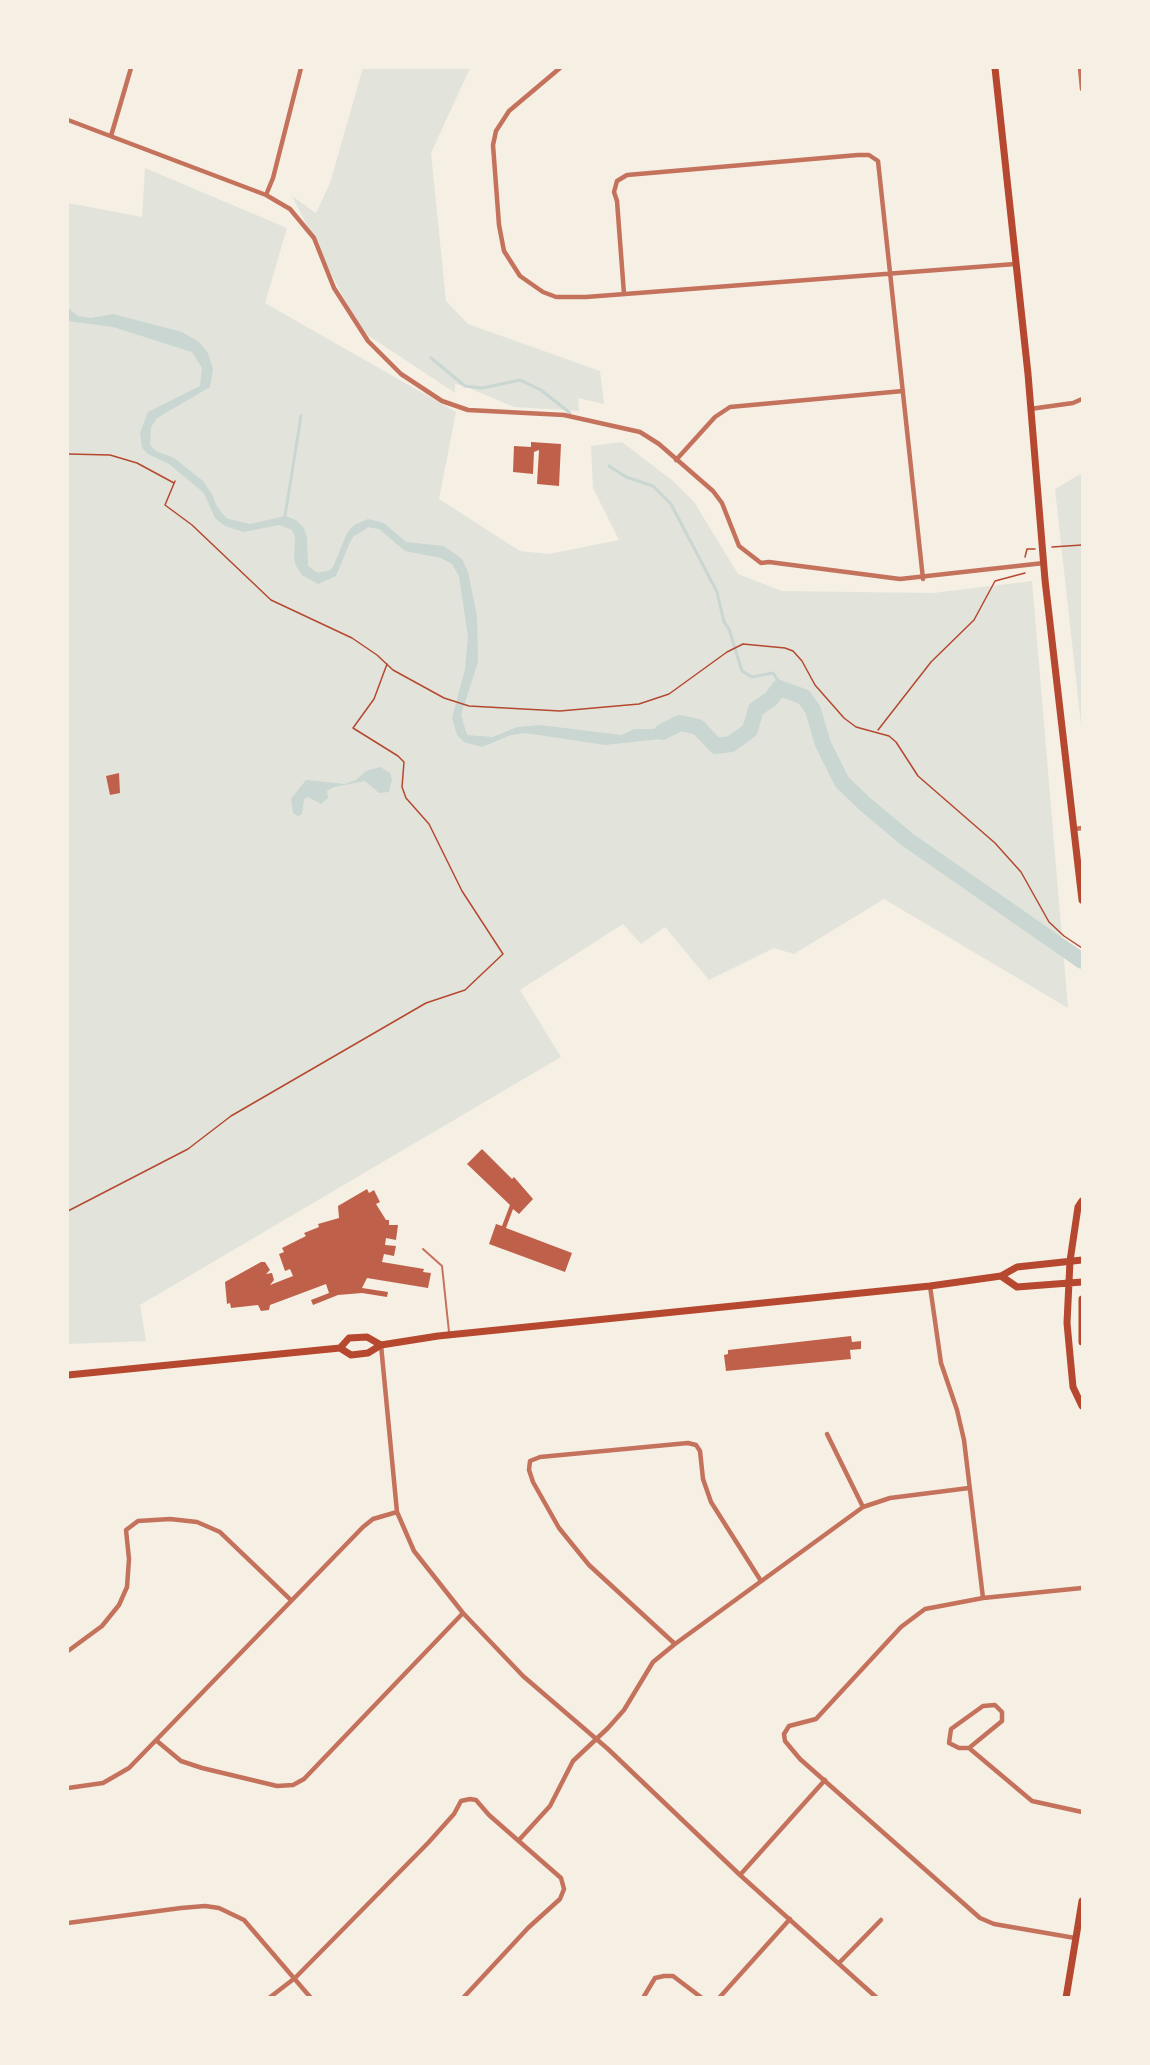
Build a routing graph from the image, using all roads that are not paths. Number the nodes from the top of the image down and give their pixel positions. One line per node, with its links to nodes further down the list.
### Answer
1 (131, 68): 8 (street)
2 (301, 68): 9 (street)
3 (560, 68): 12 (street)
4 (995, 68): 10 (main road)
5 (1080, 68): 6 (street)
6 (1083, 89)
7 (68, 120): 8 (street)
8 (111, 136): 9 (street)
9 (266, 195): 16 (street)
10 (1015, 264): 11 (street); 15 (main road)
11 (891, 272): 12 (street); 12 (street); 13 (street)
12 (624, 294)
13 (903, 391): 16 (street); 18 (street)
14 (1083, 399): 15 (street)
15 (1030, 409): 17 (main road)
16 (676, 460): 18 (street)
17 (1044, 563): 18 (street); 19 (main road)
18 (923, 579)
19 (1079, 828): 20 (main road)
20 (1083, 900)
21 (1083, 1202): 24 (main road)
22 (423, 1249): 30 (lane)
23 (1083, 1260): 24 (main road)
24 (1070, 1261): 25 (main road); 27 (main road)
25 (1001, 1276): 27 (main road); 28 (main road)
26 (1083, 1282): 27 (main road)
27 (1069, 1284): 35 (main road)
28 (930, 1286): 30 (main road); 37 (street)
29 (1083, 1299): 31 (main road)
30 (449, 1335): 32 (main road)
31 (1083, 1342)
32 (381, 1345): 33 (main road); 33 (main road); 39 (street)
33 (340, 1348): 34 (main road)
34 (68, 1375)
35 (1083, 1406)
36 (827, 1434): 38 (street)
37 (969, 1488): 38 (street); 42 (street)
38 (863, 1507): 40 (street)
39 (397, 1512): 43 (street); 44 (street)
40 (762, 1581): 45 (street); 45 (street)
41 (1083, 1588): 42 (street)
42 (983, 1598): 50 (street)
43 (291, 1600): 46 (street); 48 (street)
44 (463, 1613): 47 (street); 48 (street)
45 (675, 1644): 47 (street)
46 (68, 1651)
47 (597, 1739): 53 (street); 54 (street)
48 (157, 1741): 51 (street)
49 (969, 1748): 49 (street); 52 (street)
50 (825, 1780): 54 (street); 59 (street)
51 (68, 1788)
52 (1083, 1812)
53 (519, 1840): 61 (street); 64 (street)
54 (740, 1875): 56 (street)
55 (1083, 1900): 59 (main road)
56 (790, 1919): 60 (street); 67 (street)
57 (881, 1920): 60 (street)
58 (68, 1923): 61 (street)
59 (1076, 1938): 69 (main road)
60 (839, 1963): 68 (street)
61 (295, 1978): 62 (street); 63 (street)
62 (269, 1998)
63 (311, 1998)
64 (463, 1998)
65 (643, 1998): 66 (street)
66 (702, 1998)
67 (719, 1998)
68 (877, 1998)
69 (1066, 1998)

